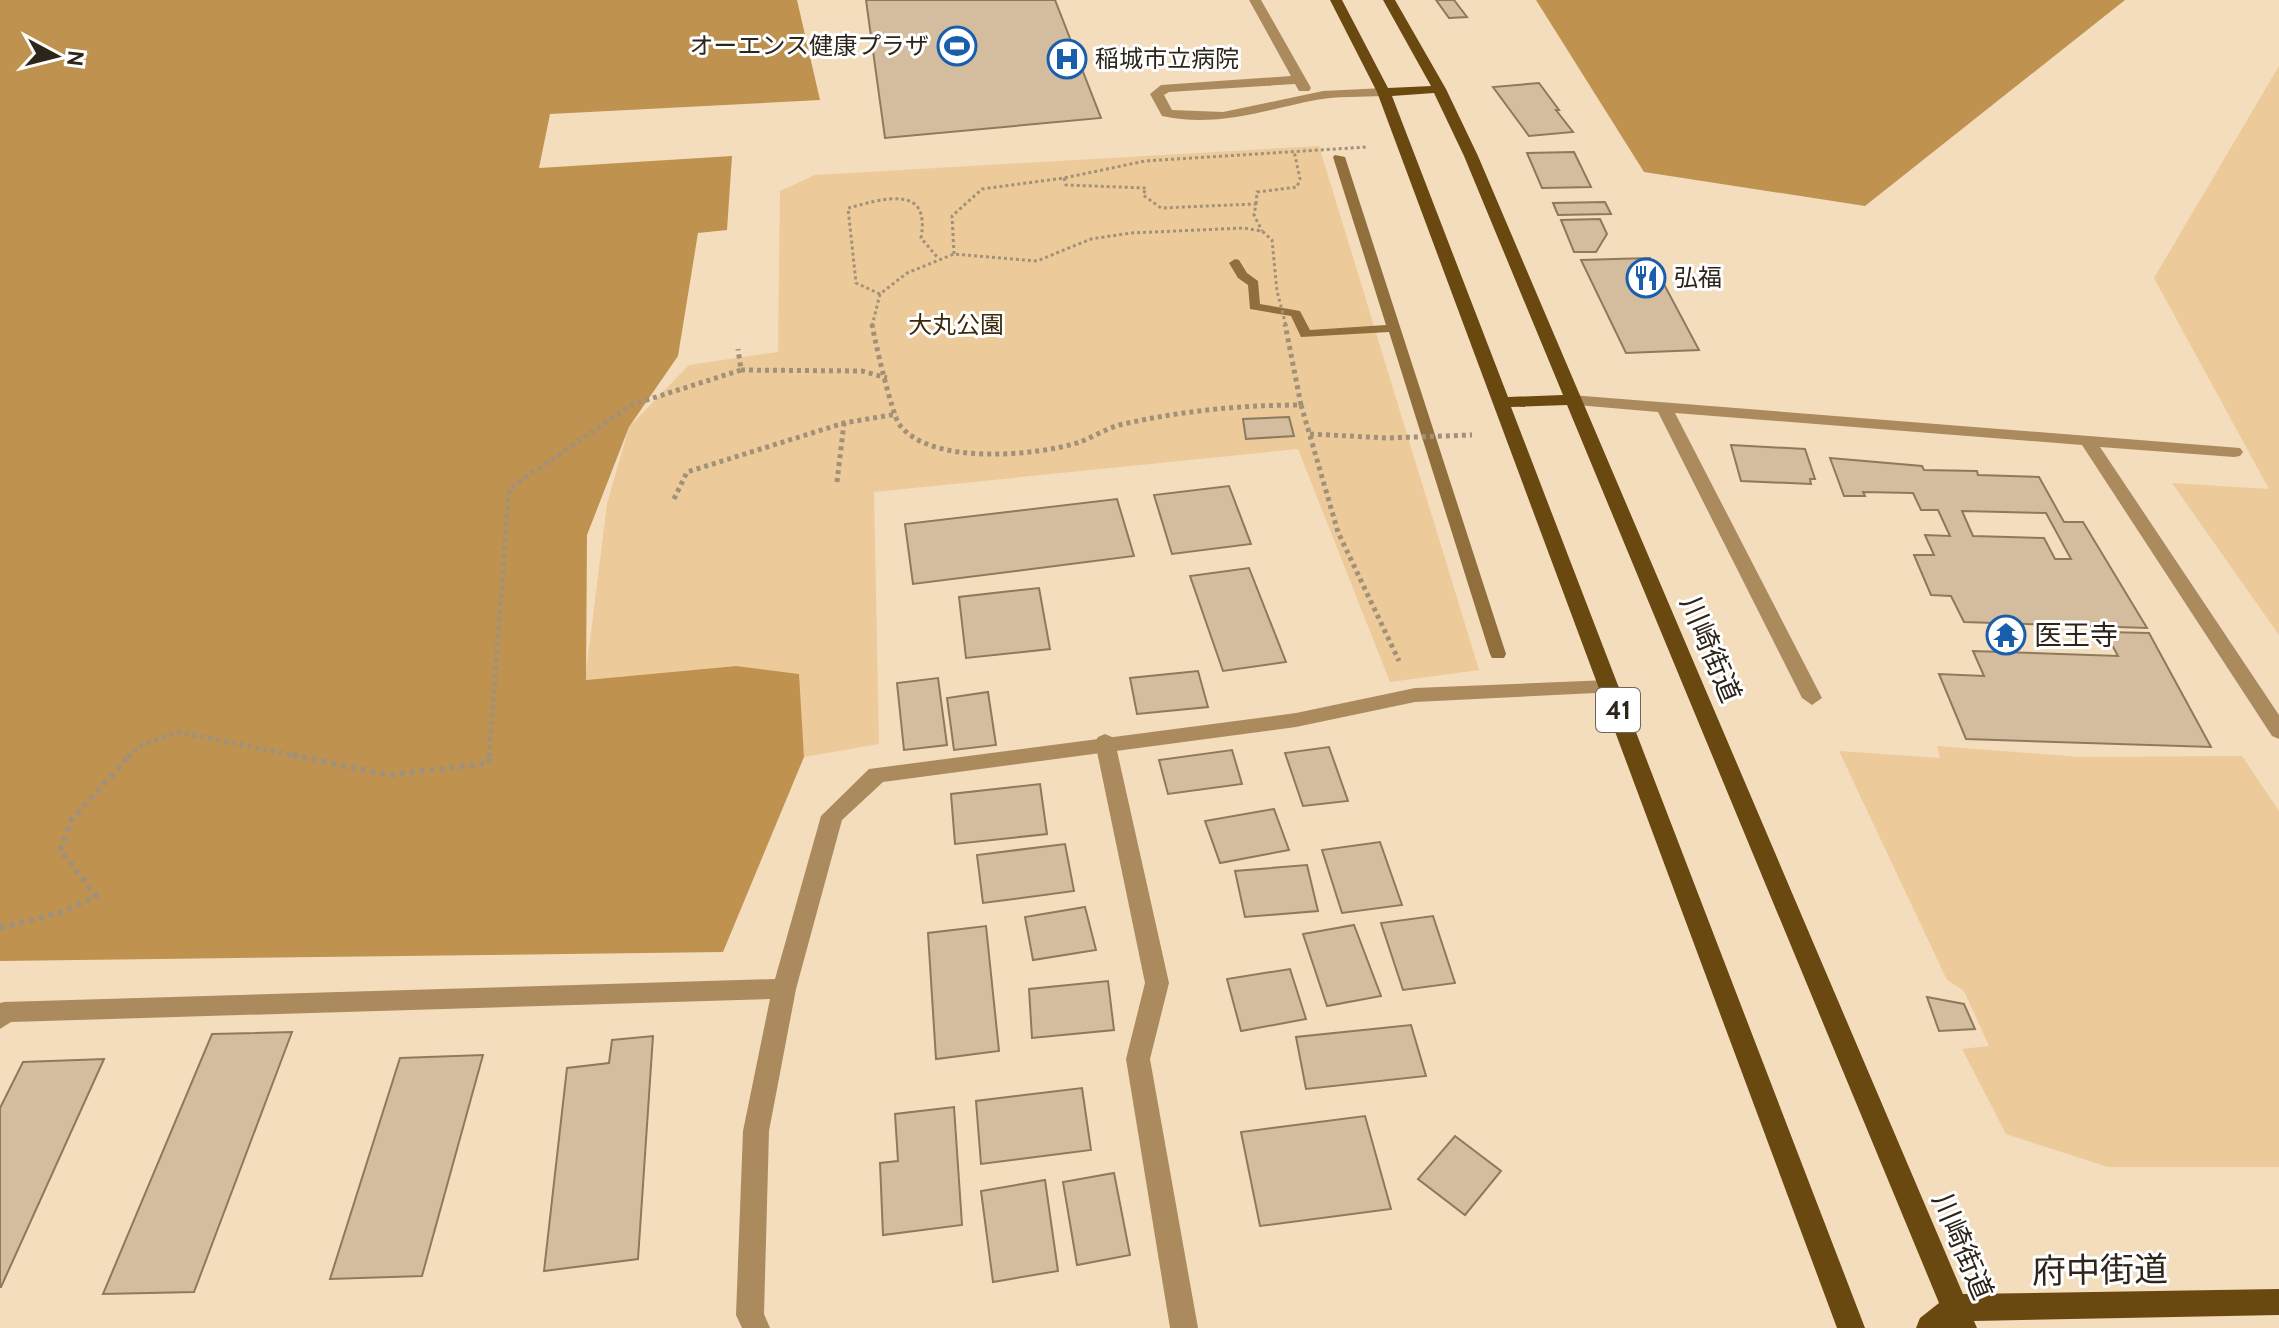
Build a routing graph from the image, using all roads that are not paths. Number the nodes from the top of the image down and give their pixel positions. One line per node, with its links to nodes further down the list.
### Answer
1 (1255, 0): 4 (street)
2 (1336, 0): 6 (main road, 41)
3 (1389, 0): 5 (main road, 川崎街道)
4 (1297, 80): 7 (street); 7 (street)
5 (1439, 89): 6 (main road); 8 (main road, 川崎街道)
6 (1384, 92): 7 (street); 9 (main road, 41)
7 (1317, 96)
8 (1571, 400): 9 (main road); 10 (street); 20 (main road, 川崎街道)
9 (1501, 402): 13 (main road, 41)
10 (1663, 406): 11 (street); 14 (street)
11 (2087, 440): 12 (street); 15 (street)
12 (2234, 452)
13 (1609, 687): 16 (street); 23 (main road, 41)
14 (1812, 698)
15 (2279, 731)
16 (1105, 742): 17 (street); 22 (street)
17 (784, 989): 18 (street); 21 (street)
18 (0, 1019)
19 (2279, 1302): 20 (main road, 府中街道)
20 (1958, 1318): 24 (main road)
21 (756, 1328)
22 (1184, 1328)
23 (1851, 1328)
24 (1930, 1328)

